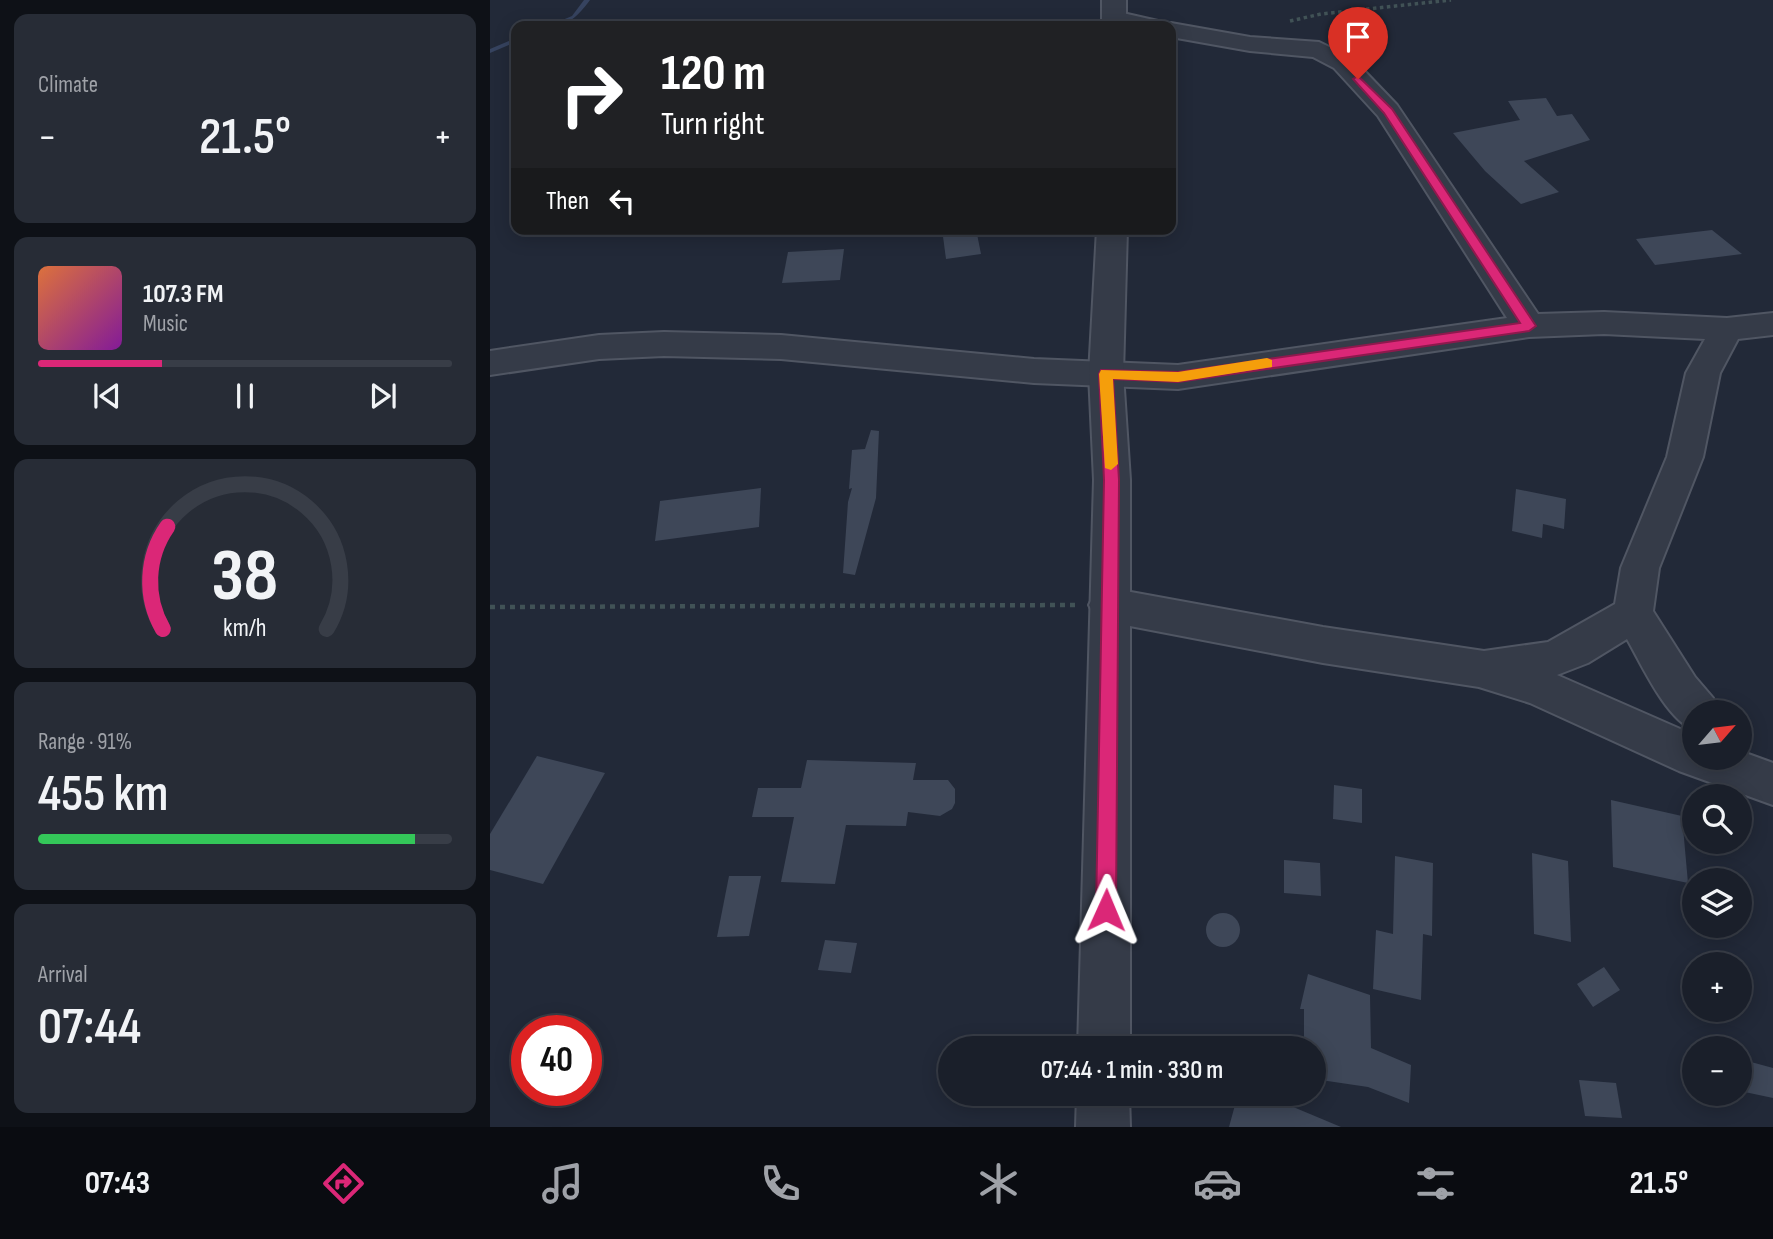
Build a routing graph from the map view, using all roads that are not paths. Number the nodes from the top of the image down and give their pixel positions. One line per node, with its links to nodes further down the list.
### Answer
1 (1114, 15): 2 (street)
2 (1133, 21)
3 (1176, 31): 4 (street)
4 (1232, 41): 5 (street); 8 (street)
5 (1176, 45)
6 (1112, 235): 11 (street)
7 (1773, 324): 9 (street)
8 (1529, 326): 9 (street); 11 (street)
9 (1727, 329): 13 (street)
10 (490, 363): 11 (street)
11 (1106, 374): 12 (street)
12 (1110, 605): 14 (street); 17 (street)
13 (1633, 614): 14 (street); 15 (street)
14 (1479, 668): 16 (street)
15 (1688, 700)
16 (1682, 750)
17 (1104, 1036)
18 (1104, 1106): 19 (street)
19 (1103, 1127)

